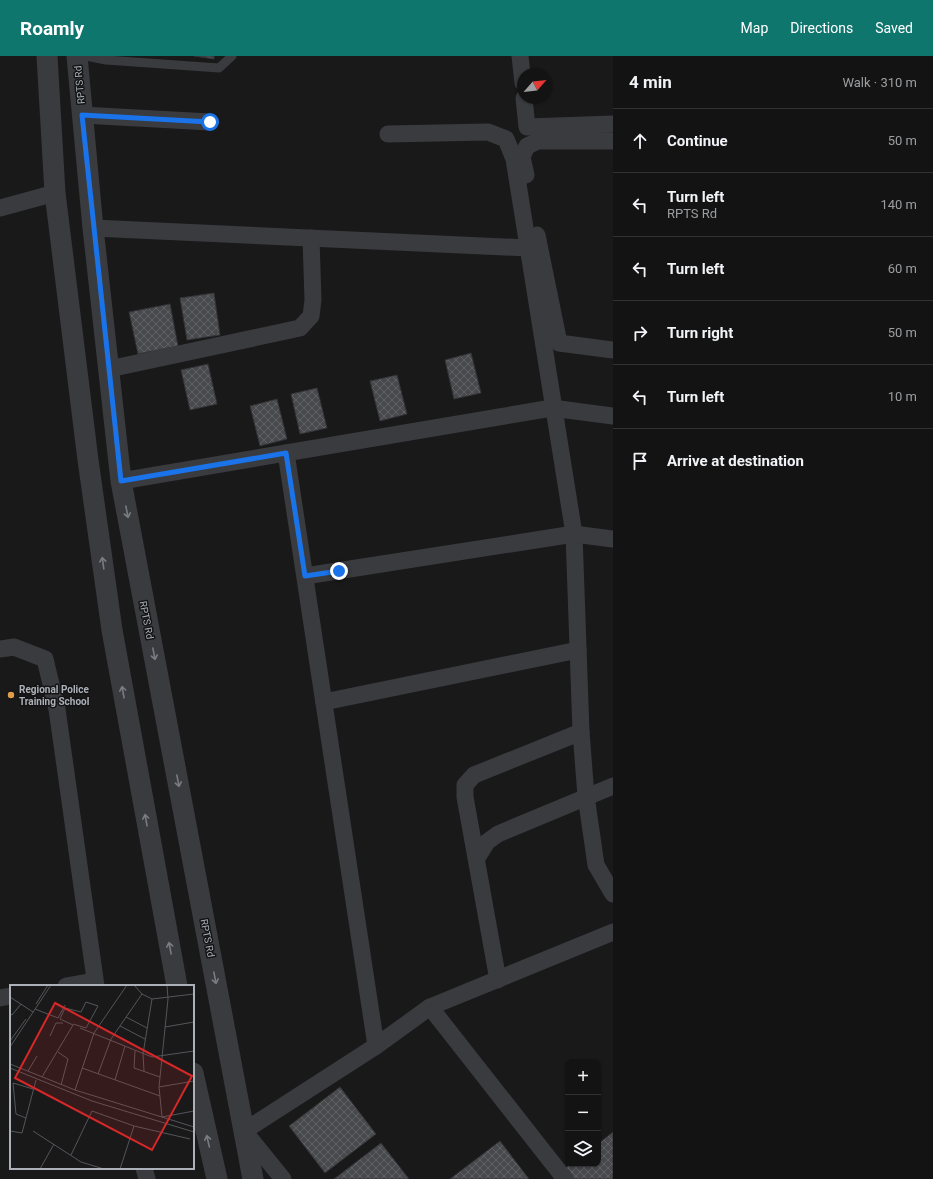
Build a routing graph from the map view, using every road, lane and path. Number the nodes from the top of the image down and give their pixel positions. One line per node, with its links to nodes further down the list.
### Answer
1 (47, 56): 13 (street)
2 (77, 56): 8 (street, RPTS Rd)
3 (86, 56): 4 (lane)
4 (232, 56)
5 (520, 56): 6 (street)
6 (521, 68)
7 (525, 104): 10 (street)
8 (82, 115): 9 (street); 15 (street, RPTS Rd)
9 (210, 122)
10 (613, 124)
11 (388, 134): 17 (street)
12 (613, 141): 17 (street)
13 (55, 194): 14 (street); 40 (street, one-way to 13)
14 (0, 208)
15 (93, 228): 16 (street); 17 (street); 20 (street, RPTS Rd)
16 (310, 238): 17 (street); 20 (street)
17 (534, 247): 18 (street)
18 (548, 331): 19 (street); 21 (street)
19 (613, 350)
20 (109, 370): 24 (street, RPTS Rd)
21 (552, 408): 22 (street); 23 (street); 25 (street)
22 (613, 416)
23 (286, 453): 24 (street); 27 (street)
24 (121, 481): 46 (street, RPTS Rd, one-way to 46)
25 (574, 534): 26 (street); 27 (street); 29 (street)
26 (613, 539)
27 (305, 576): 30 (street)
28 (0, 649): 38 (street)
29 (578, 650): 30 (street); 31 (street)
30 (324, 702): 44 (street)
31 (581, 732): 33 (street); 34 (street)
32 (613, 786): 33 (street)
33 (586, 796): 34 (street); 35 (street)
34 (477, 858): 37 (street)
35 (613, 894)
36 (613, 932): 37 (street)
37 (498, 980): 43 (street)
38 (95, 983): 39 (street)
39 (76, 985)
40 (177, 985)
41 (10, 996): 42 (street)
42 (0, 998)
43 (430, 1008): 44 (street); 52 (street)
44 (376, 1046): 46 (street)
45 (194, 1077): 49 (street, one-way to 45)
46 (244, 1131): 50 (street, RPTS Rd); 51 (street)
47 (144, 1169): 48 (street)
48 (147, 1179)
49 (217, 1179)
50 (253, 1179)
51 (282, 1179)
52 (565, 1179)

